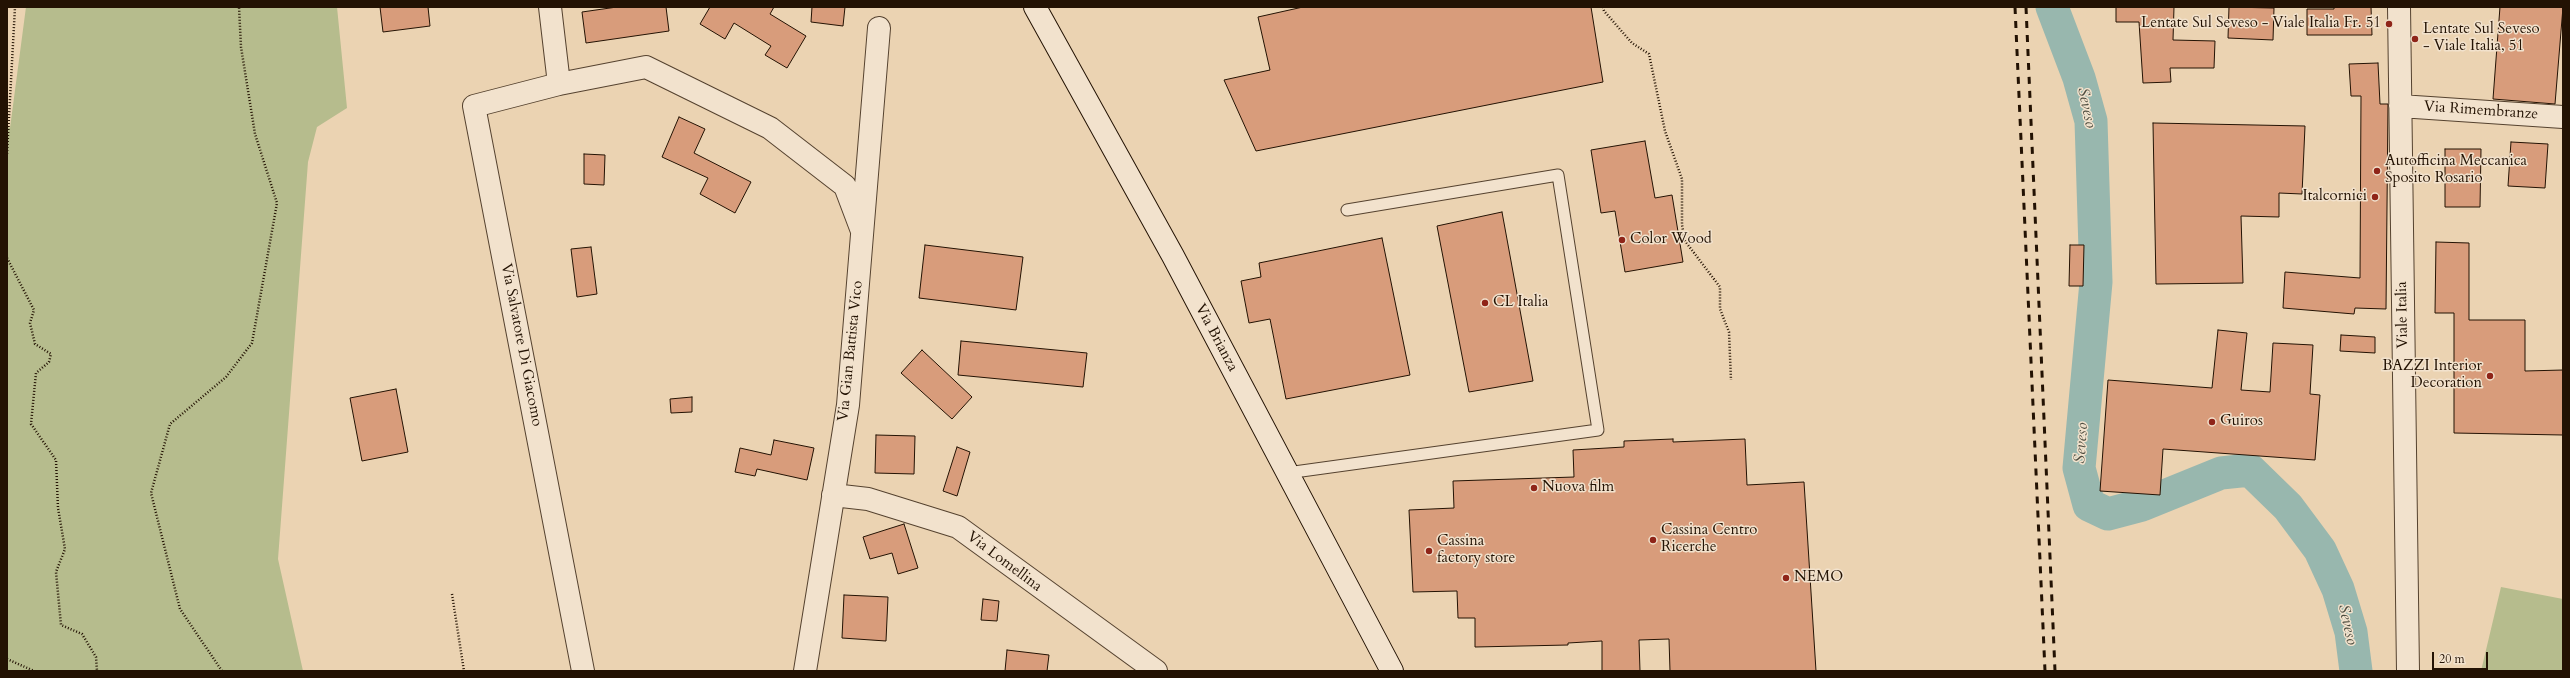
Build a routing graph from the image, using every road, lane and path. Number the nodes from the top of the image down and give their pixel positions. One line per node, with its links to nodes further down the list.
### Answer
1 (15, 7): 11 (path)
2 (239, 7): 22 (path)
3 (550, 7): 8 (street)
4 (1035, 7): 16 (street, Via Brianza)
5 (1603, 7): 15 (path)
6 (2399, 7): 9 (street, Viale Italia)
7 (880, 28): 13 (street, Via Gian Battista Vico)
8 (559, 84): 13 (street, Via Salvatore Di Giacomo); 24 (street, Via Salvatore Di Giacomo)
9 (2400, 106): 10 (street, Via Rimembranze); 28 (street, Viale Italia)
10 (2563, 117)
11 (7, 154)
12 (1347, 210): 16 (lane)
13 (862, 231): 17 (street, Via Gian Battista Vico)
14 (7, 258): 21 (path)
15 (1731, 380)
16 (1287, 473): 27 (street, Via Brianza)
17 (833, 495): 25 (street, Via Gian Battista Vico); 26 (street, Via Lomellina)
18 (452, 594): 23 (path)
19 (7, 659): 20 (path)
20 (34, 671)
21 (97, 671)
22 (222, 671)
23 (464, 671)
24 (583, 671)
25 (804, 671)
26 (1156, 671)
27 (1392, 671)
28 (2408, 671)

